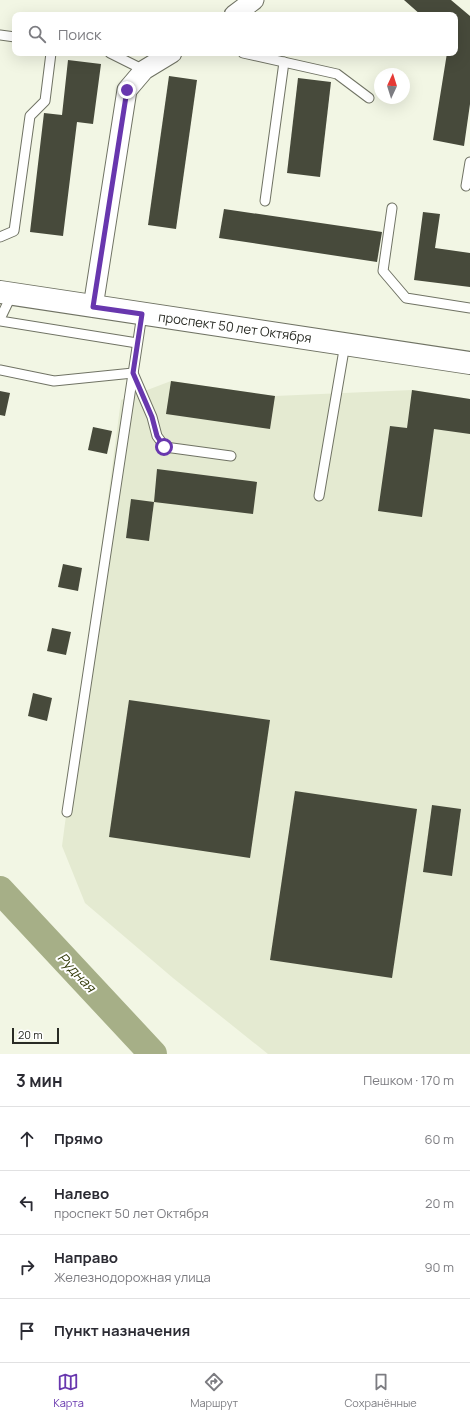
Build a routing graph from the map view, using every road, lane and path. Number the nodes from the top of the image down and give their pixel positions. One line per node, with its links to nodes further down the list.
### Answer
1 (254, 0): 2 (street)
2 (238, 12)
3 (0, 35): 4 (lane)
4 (12, 37)
5 (51, 56): 16 (lane)
6 (116, 56): 10 (lane)
7 (167, 56): 10 (street)
8 (257, 56): 9 (lane)
9 (284, 62): 11 (lane); 14 (lane)
10 (144, 70): 18 (street)
11 (369, 98)
12 (470, 162): 13 (lane)
13 (466, 186)
14 (265, 201)
15 (392, 208): 19 (lane)
16 (0, 237)
17 (6, 293): 18 (main road, проспект 50 лет Октября); 21 (lane)
18 (93, 307): 20 (main road, проспект 50 лет Октября)
19 (470, 308)
20 (142, 314): 22 (lane); 23 (main road, проспект 50 лет Октября)
21 (0, 320): 22 (lane)
22 (137, 344): 26 (lane)
23 (345, 344): 24 (main road, проспект 50 лет Октября); 28 (lane)
24 (470, 362)
25 (0, 370): 26 (lane)
26 (133, 373): 27 (lane); 29 (lane)
27 (231, 456)
28 (319, 496)
29 (67, 812)

